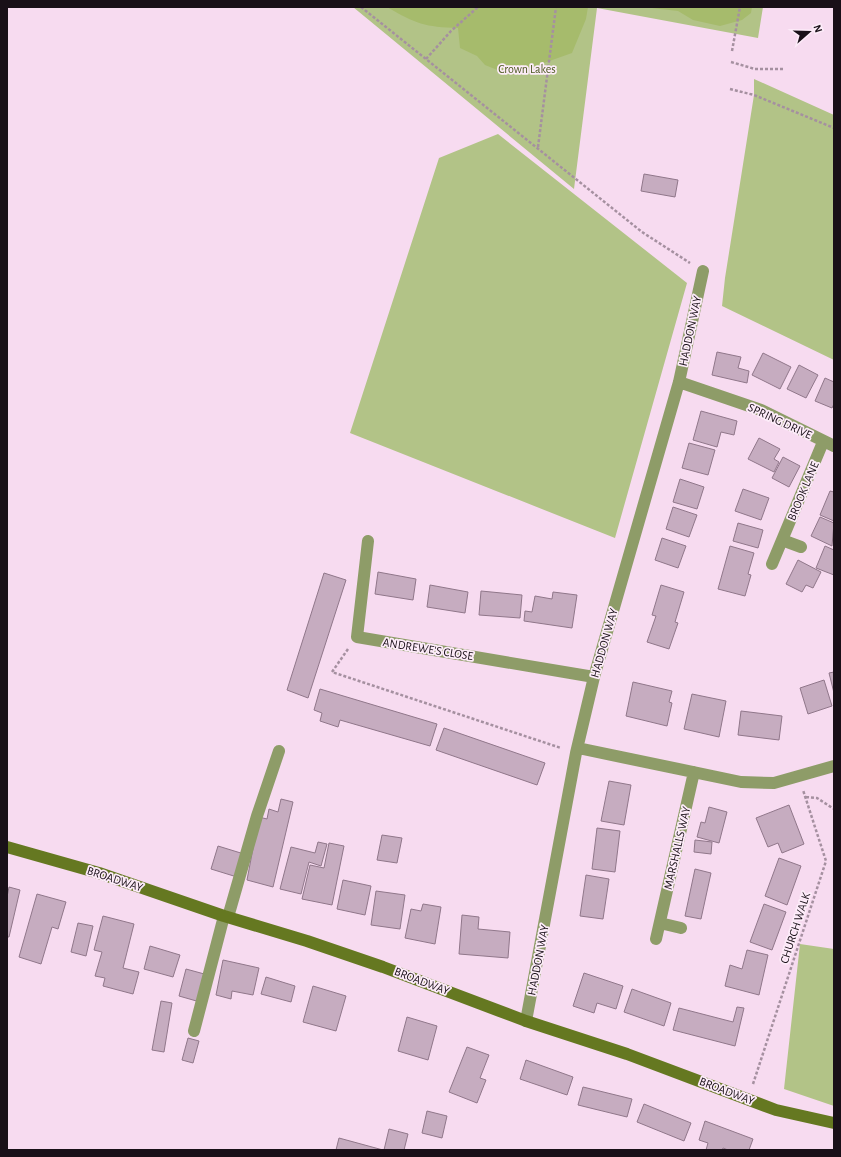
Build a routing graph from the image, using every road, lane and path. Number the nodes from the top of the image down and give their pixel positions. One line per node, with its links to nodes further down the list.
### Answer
1 (361, 7): 6 (path)
2 (478, 7): 6 (path)
3 (556, 7): 11 (path)
4 (740, 7): 5 (path)
5 (732, 51)
6 (426, 59): 11 (path)
7 (731, 62): 8 (path)
8 (784, 69)
9 (730, 89): 10 (path)
10 (834, 128)
11 (538, 148): 12 (path)
12 (703, 271): 13 (street, HADDON WAY)
13 (679, 382): 14 (street, SPRING DRIVE); 20 (street, HADDON WAY)
14 (829, 444): 15 (street, BROOK LANE)
15 (782, 540): 17 (street); 18 (street, BROOK LANE)
16 (368, 541): 19 (street)
17 (801, 547)
18 (772, 564)
19 (357, 637): 20 (street, ANDREWE'S CLOSE); 22 (path)
20 (594, 677): 22 (street, HADDON WAY)
21 (279, 751): 29 (street)
22 (577, 751): 24 (street); 33 (street, HADDON WAY)
23 (834, 766): 25 (street)
24 (694, 772): 25 (street); 30 (street, MARSHALLS WAY)
25 (799, 777): 26 (path, CHURCH WALK)
26 (806, 797): 27 (path); 35 (path, CHURCH WALK)
27 (834, 809)
28 (7, 847): 29 (main road, BROADWAY)
29 (226, 916): 33 (main road, BROADWAY); 34 (street)
30 (660, 923): 31 (street); 32 (street, MARSHALLS WAY)
31 (681, 928)
32 (656, 939)
33 (526, 1021): 36 (main road, BROADWAY)
34 (194, 1031)
35 (753, 1084)
36 (834, 1123)

